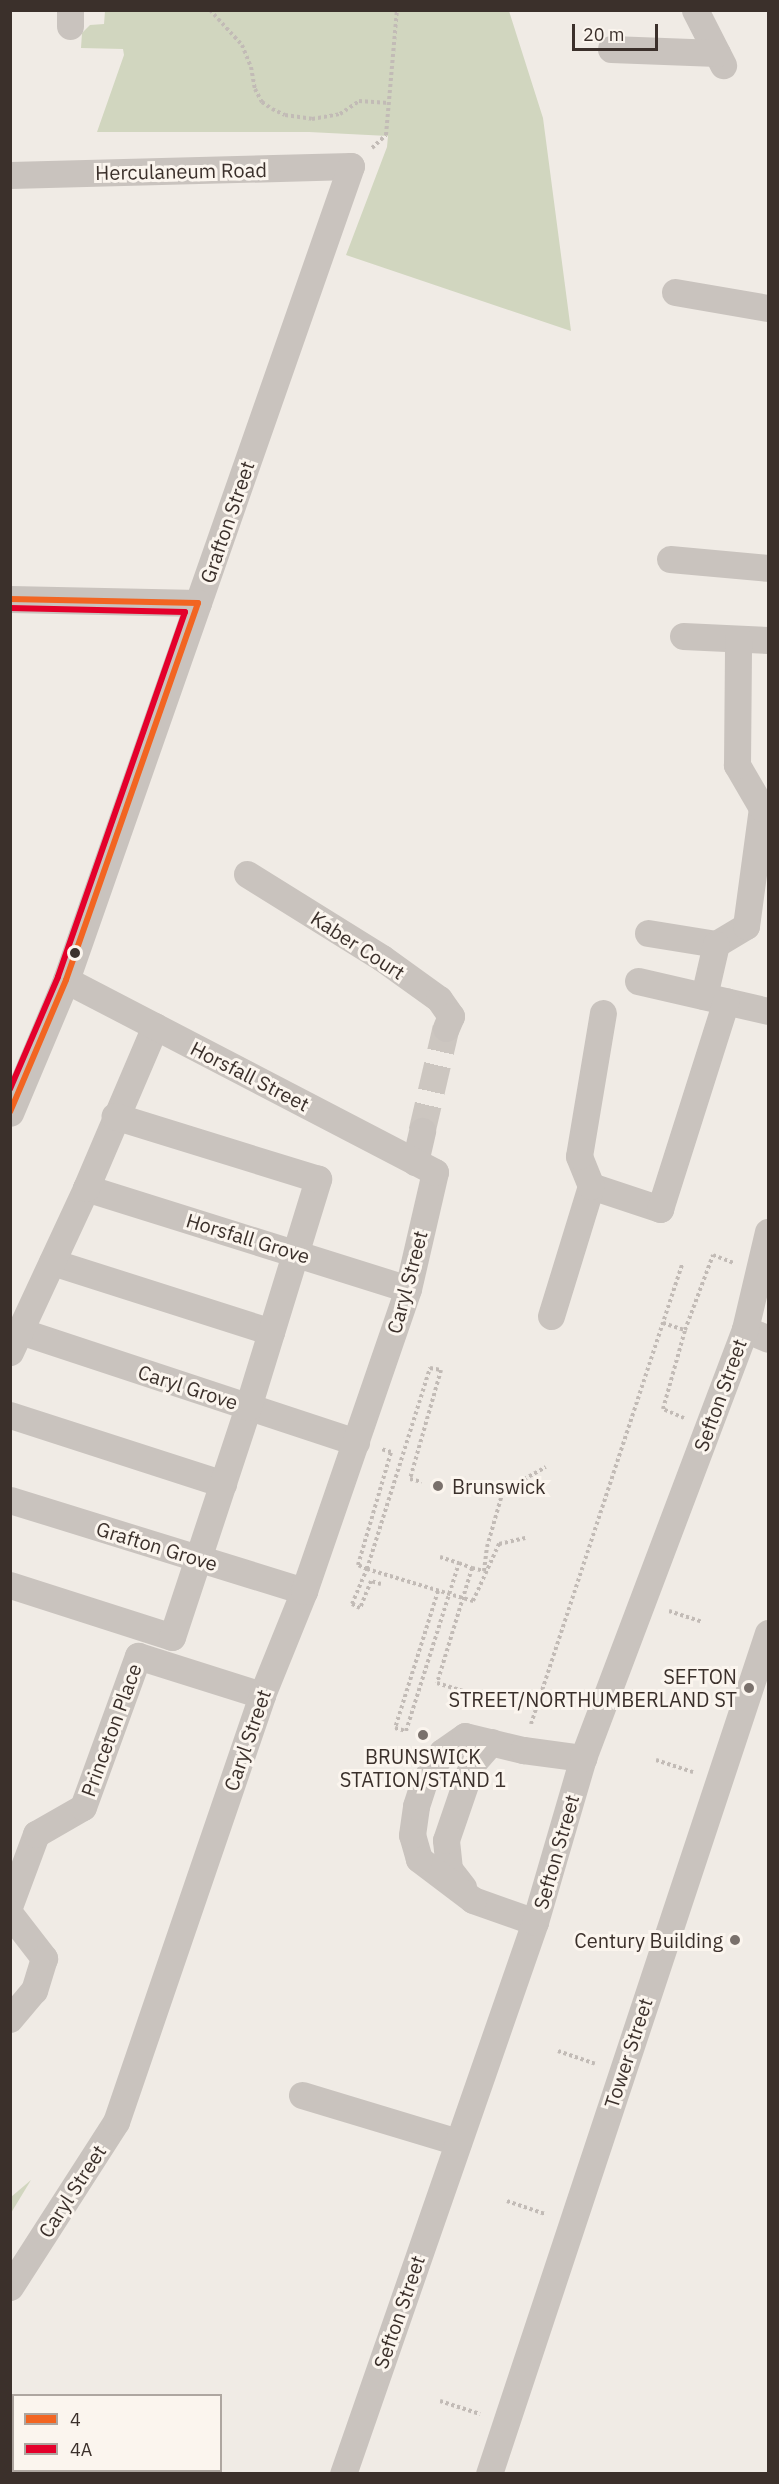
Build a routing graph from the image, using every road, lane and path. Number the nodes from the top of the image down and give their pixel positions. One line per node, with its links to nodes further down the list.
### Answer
1 (210, 10): 5 (path)
2 (397, 10): 5 (path)
3 (695, 10): 4 (street)
4 (611, 49)
5 (389, 103): 6 (path)
6 (351, 166): 7 (street, Herculaneum Road); 13 (street, Grafton Street)
7 (10, 175)
8 (675, 292): 9 (street)
9 (768, 308)
10 (670, 559): 11 (street)
11 (768, 567)
12 (10, 599): 13 (street)
13 (198, 603): 20 (street, Grafton Street)
14 (683, 636): 15 (street)
15 (738, 639): 16 (street); 19 (street)
16 (768, 640)
17 (247, 874): 26 (street, Kaber Court)
18 (648, 933): 19 (street)
19 (716, 944): 22 (street)
20 (66, 981): 25 (street, Horsfall Street); 27 (street, Grafton Street)
21 (638, 981): 22 (street)
22 (715, 999): 23 (street); 31 (street)
23 (768, 1011)
24 (603, 1013): 31 (street)
25 (155, 1026): 28 (street); 30 (street, Horsfall Street)
26 (446, 1028)
27 (12, 1107)
28 (115, 1116): 32 (street); 34 (street)
29 (422, 1131): 30 (street)
30 (425, 1167): 38 (street, Caryl Street)
31 (591, 1186): 39 (street)
32 (86, 1188): 34 (street, Horsfall Grove); 36 (street)
33 (768, 1232): 43 (street, Sefton Street)
34 (295, 1252): 38 (street, Horsfall Grove); 42 (street)
35 (713, 1255): 41 (path)
36 (52, 1262): 42 (street); 44 (street)
37 (683, 1263): 40 (path)
38 (408, 1289): 48 (street, Caryl Street)
39 (551, 1316)
40 (663, 1323): 41 (path); 70 (path)
41 (686, 1330): 46 (path)
42 (271, 1332): 45 (street)
43 (757, 1334): 64 (street, Sefton Street)
44 (15, 1342): 45 (street, Caryl Grove)
45 (248, 1407): 48 (street, Caryl Grove); 51 (street)
46 (663, 1409)
47 (10, 1415): 51 (street)
48 (356, 1442): 58 (path); 62 (street, Caryl Street)
49 (546, 1467): 59 (path)
50 (422, 1482): 58 (path)
51 (223, 1484): 55 (street)
52 (10, 1500): 55 (street, Grafton Grove)
53 (525, 1538): 59 (path)
54 (440, 1557): 56 (path)
55 (198, 1560): 61 (street); 62 (street, Grafton Grove)
56 (459, 1563): 57 (path); 63 (path)
57 (472, 1568): 59 (path); 68 (path)
58 (367, 1569): 60 (path); 63 (path, bridge)
59 (484, 1571): 63 (path, bridge)
60 (381, 1584)
61 (10, 1585)
62 (304, 1591): 67 (street, Caryl Street)
63 (438, 1591)
64 (644, 1602): 65 (path); 71 (street, Sefton Street)
65 (702, 1622)
66 (768, 1633): 89 (street, Tower Street)
67 (262, 1695): 75 (street, Princeton Place); 85 (street, Caryl Street)
68 (479, 1695)
69 (490, 1742): 70 (street); 74 (street); 74 (street)
70 (523, 1750): 71 (street)
71 (583, 1758): 77 (street, Sefton Street)
72 (656, 1760): 73 (path)
73 (683, 1768)
74 (473, 1900): 77 (street)
75 (10, 1904)
76 (10, 1914): 78 (street)
77 (535, 1922): 82 (street, Sefton Street)
78 (10, 2019)
79 (558, 2051): 80 (path)
80 (590, 2062)
81 (302, 2095): 82 (street)
82 (458, 2142): 88 (street, Sefton Street)
83 (507, 2201): 84 (path)
84 (538, 2211)
85 (10, 2287)
86 (440, 2402): 87 (path)
87 (469, 2411)
88 (343, 2474)
89 (489, 2474)

